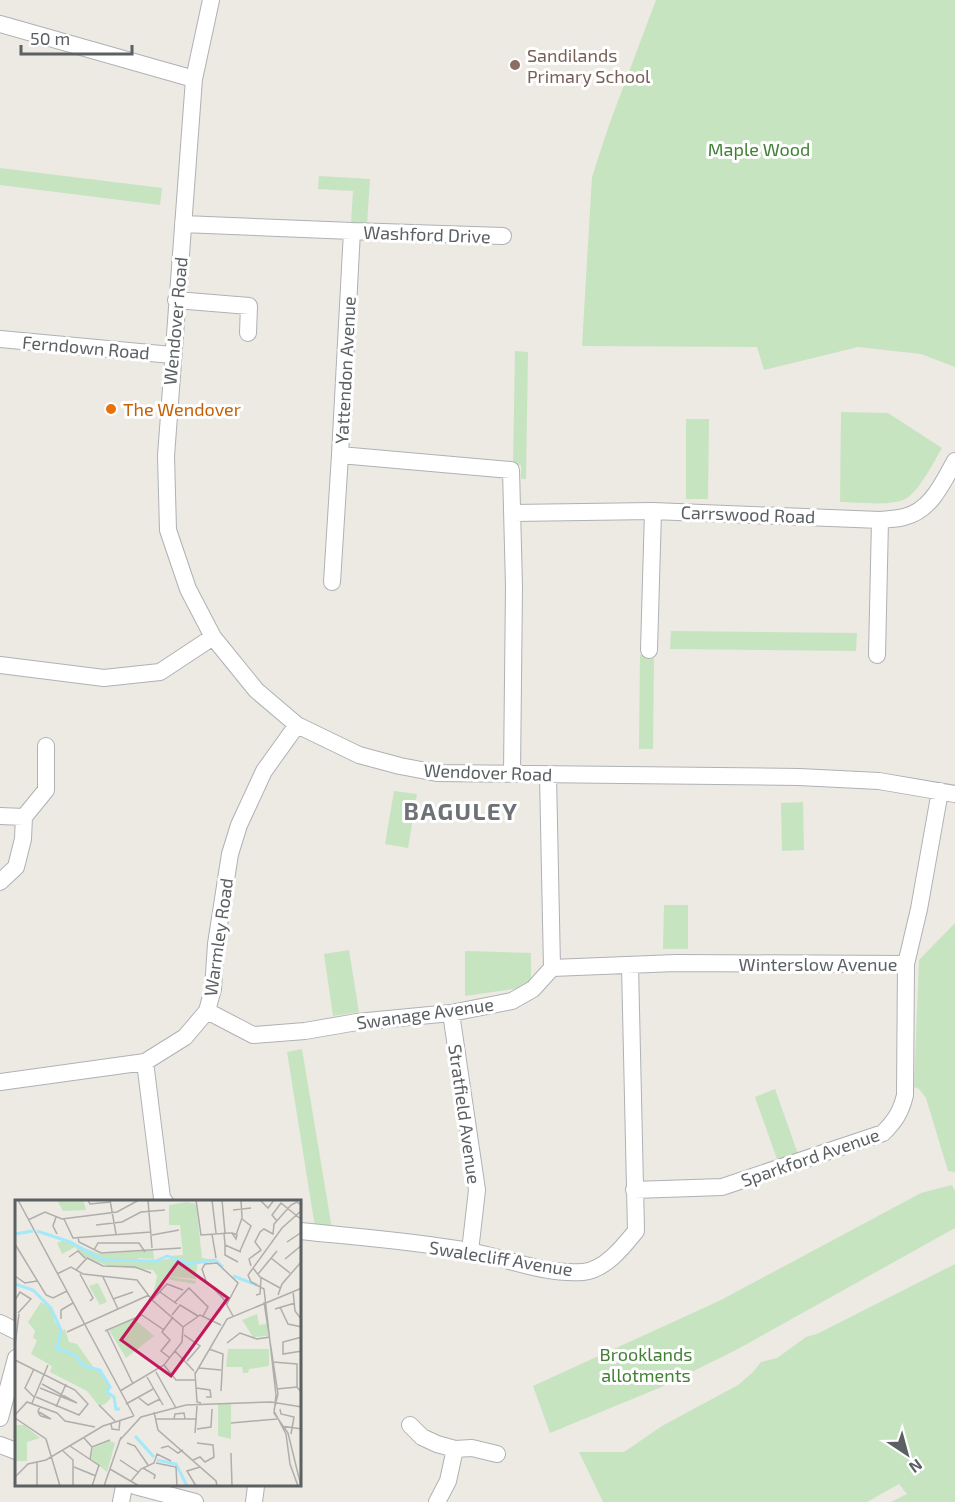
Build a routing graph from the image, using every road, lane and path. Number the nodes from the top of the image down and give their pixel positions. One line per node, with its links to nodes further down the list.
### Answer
1 (211, 0): 3 (street, Wendover Road)
2 (0, 24): 3 (street)
3 (194, 79): 4 (street, Wendover Road)
4 (183, 224): 5 (street); 7 (street, Wendover Road)
5 (352, 231): 6 (street, Washford Drive); 11 (street, Yattendon Avenue)
6 (503, 236)
7 (176, 300): 8 (street); 10 (street, Wendover Road)
8 (248, 333)
9 (0, 339): 10 (street, Ferndown Road)
10 (172, 355): 17 (street, Wendover Road)
11 (340, 455): 14 (street, Yattendon Avenue); 16 (street)
12 (955, 461): 15 (street, Carrswood Road)
13 (653, 511): 14 (street, Carrswood Road); 15 (street, Carrswood Road); 18 (street)
14 (513, 513): 23 (street, Yattendon Avenue)
15 (880, 520): 19 (street)
16 (332, 582)
17 (213, 637): 20 (street); 21 (street, Wendover Road)
18 (649, 650)
19 (877, 655)
20 (0, 665)
21 (297, 725): 23 (street, Wendover Road); 32 (street, Warmley Road)
22 (46, 746): 27 (street)
23 (512, 773): 24 (street, Wendover Road)
24 (548, 775): 25 (street, Wendover Road); 31 (street)
25 (948, 793): 29 (street, Winterslow Avenue)
26 (0, 816): 27 (street)
27 (24, 817): 28 (street)
28 (0, 882)
29 (906, 964): 30 (street, Winterslow Avenue); 36 (street, Sparkford Avenue)
30 (630, 965): 31 (street, Winterslow Avenue); 36 (street, Swalecliff Avenue)
31 (552, 968): 33 (street, Swanage Avenue)
32 (207, 1011): 33 (street, Swanage Avenue); 34 (street, Warmley Road)
33 (451, 1013): 39 (street, Stratfield Avenue)
34 (145, 1062): 35 (street, Warmley Road); 37 (street)
35 (0, 1082)
36 (634, 1190): 39 (street, Swalecliff Avenue)
37 (164, 1200)
38 (302, 1231): 39 (street, Swalecliff Avenue)
39 (470, 1251)
40 (0, 1323): 41 (street)
41 (15, 1331)
42 (15, 1362): 43 (street)
43 (0, 1418)
44 (411, 1425): 46 (street)
45 (0, 1445): 47 (street)
46 (455, 1449): 48 (street); 55 (street)
47 (15, 1451)
48 (497, 1454)
49 (124, 1487): 52 (street)
50 (142, 1487): 53 (street)
51 (256, 1487): 54 (street)
52 (121, 1502)
53 (195, 1502)
54 (254, 1502)
55 (438, 1502)

